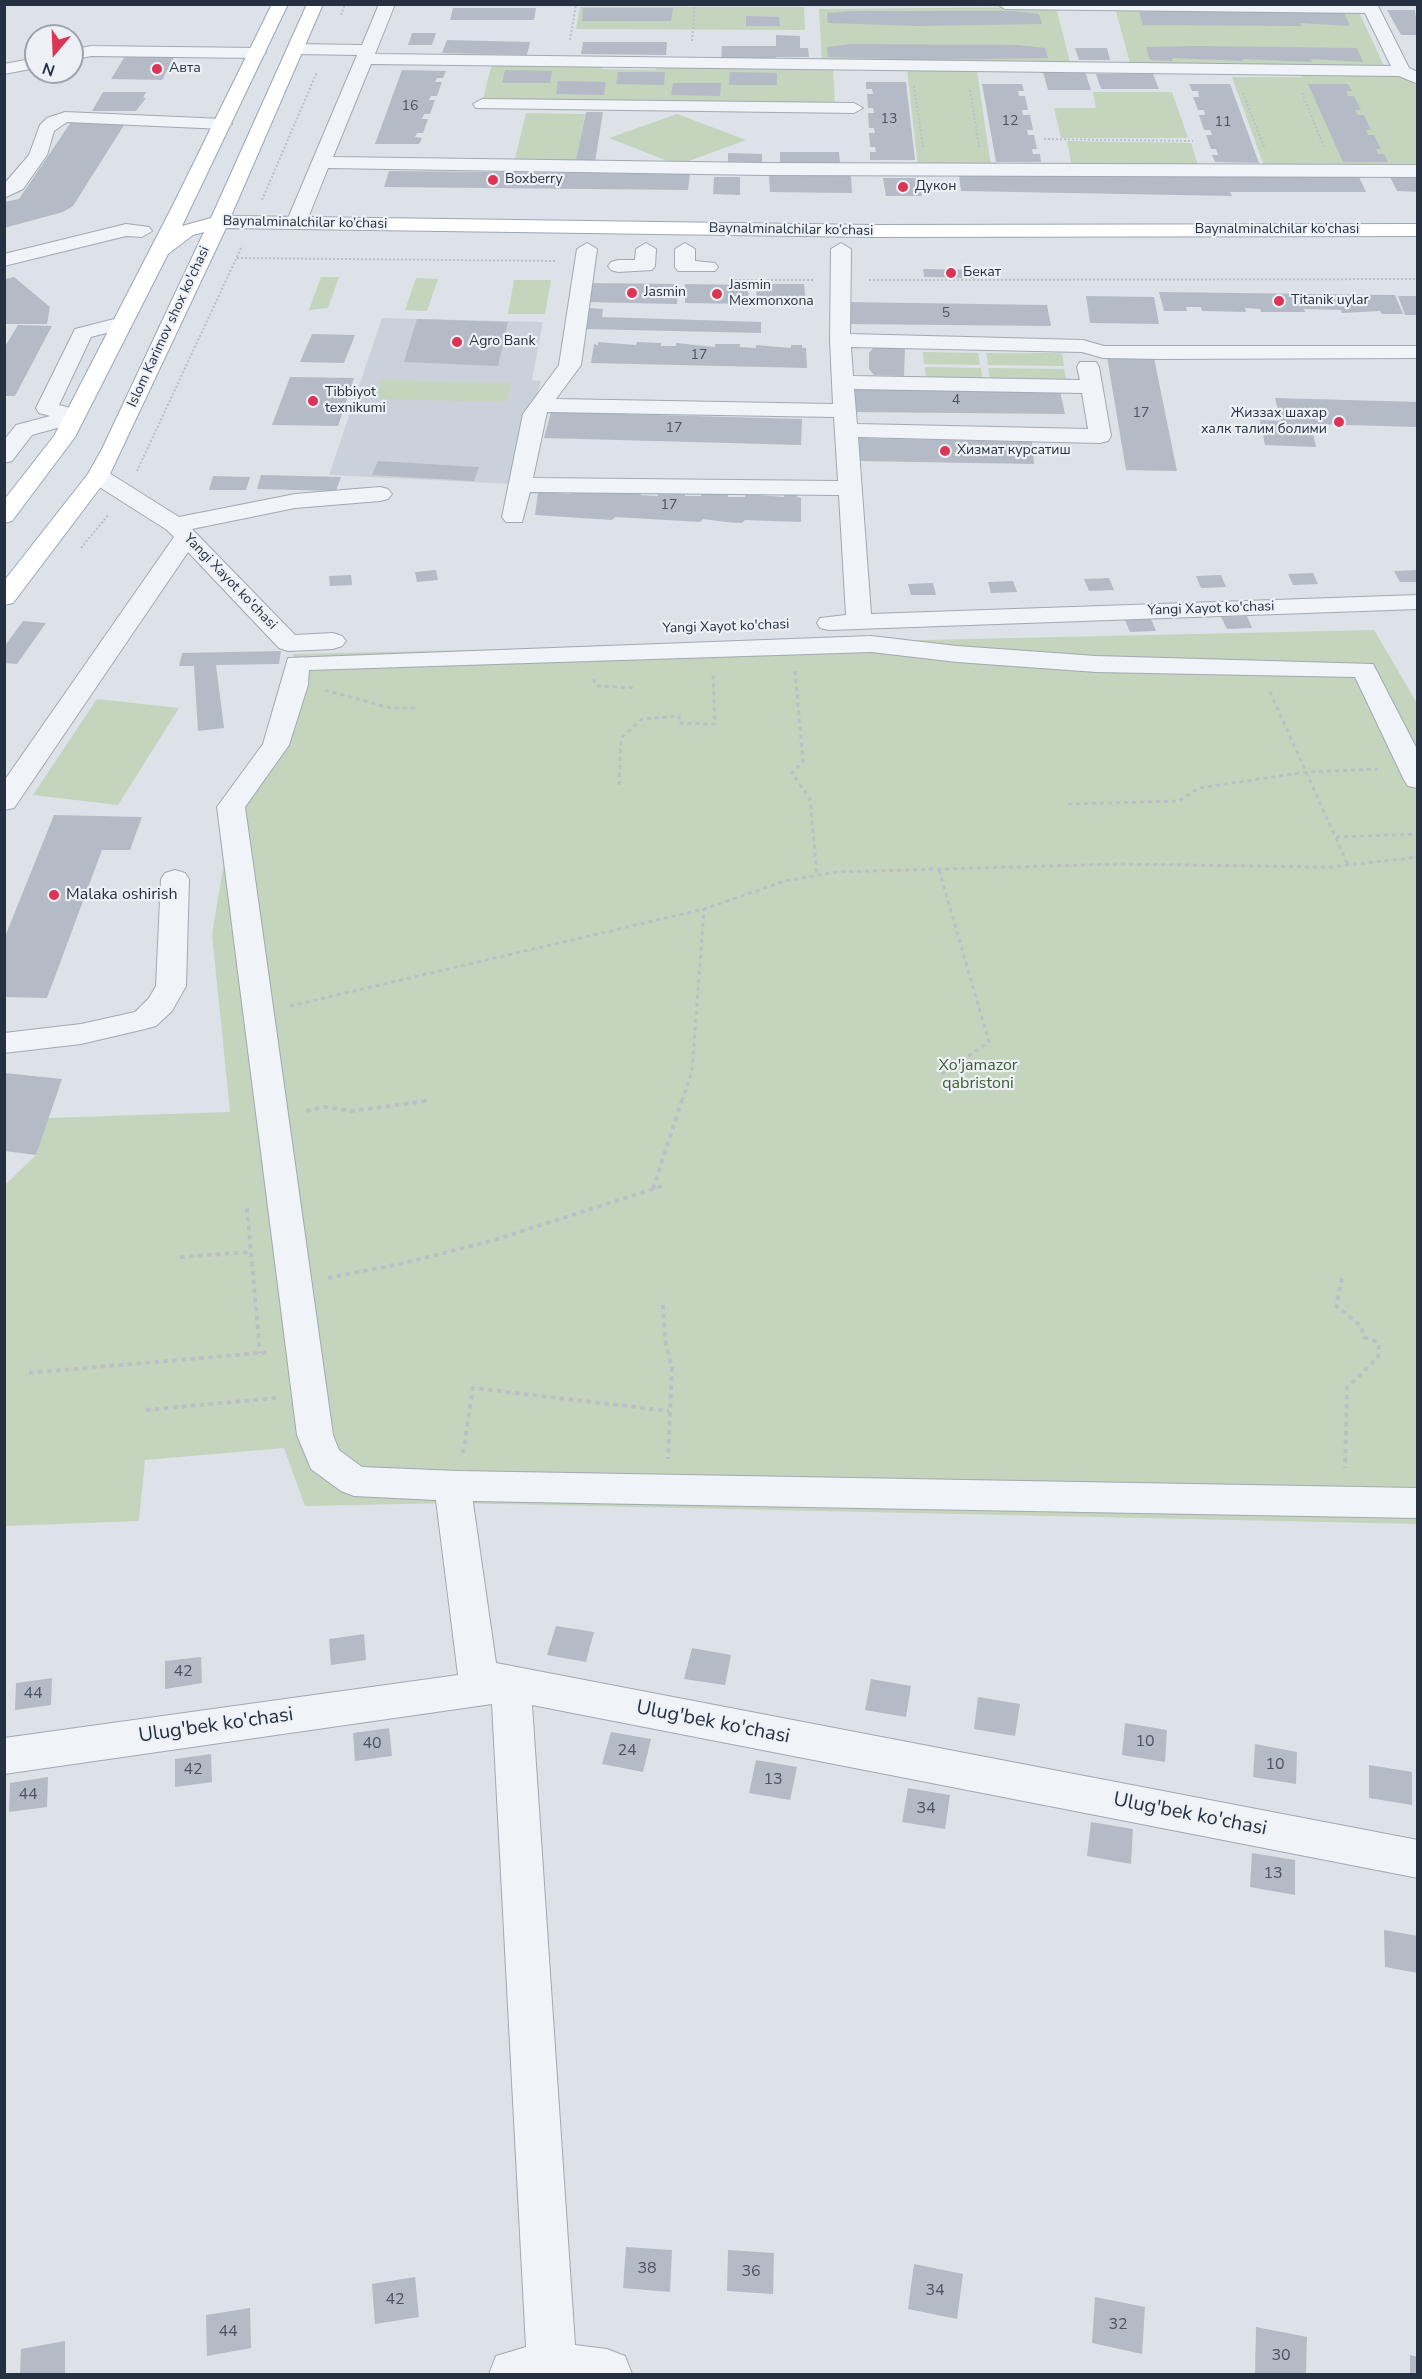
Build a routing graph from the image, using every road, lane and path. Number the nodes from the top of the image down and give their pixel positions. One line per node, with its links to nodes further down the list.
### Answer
1 (280, 4): 13 (main road)
2 (345, 4): 9 (path)
3 (576, 4): 15 (path)
4 (695, 4): 16 (path)
5 (1005, 4): 6 (street)
6 (1370, 6): 23 (street)
7 (313, 8): 9 (path); 10 (main road, Islom Karimov shox ko'chasi)
8 (385, 9): 9 (path); 14 (street)
9 (342, 13): 11 (path)
10 (296, 49): 11 (street); 39 (main road, Islom Karimov shox ko'chasi)
11 (326, 49): 14 (street); 29 (path)
12 (84, 52): 13 (street)
13 (258, 53): 26 (main road)
14 (367, 54): 15 (street); 30 (street)
15 (565, 62): 16 (street)
16 (691, 62): 17 (street)
17 (911, 64): 19 (street); 31 (path)
18 (24, 65): 21 (street)
19 (967, 65): 20 (street); 32 (path)
20 (1233, 68): 22 (street); 33 (path)
21 (4, 69)
22 (1293, 69): 23 (street); 34 (path)
23 (1410, 75)
24 (482, 104): 25 (street)
25 (854, 108)
26 (223, 124): 37 (street); 38 (main road)
27 (1044, 139): 28 (path)
28 (1193, 141)
29 (278, 161): 30 (path); 36 (path)
30 (323, 162): 31 (street); 40 (street)
31 (926, 169): 32 (street)
32 (982, 169): 33 (street)
33 (1273, 170): 34 (street)
34 (1334, 170): 35 (street)
35 (1418, 171)
36 (267, 190)
37 (4, 192)
38 (175, 221): 39 (main road); 42 (street); 43 (main road)
39 (217, 222): 40 (main road, Baynalminalchilar ko’chasi); 43 (main road, Baynalminalchilar ko’chasi); 44 (main road, Islom Karimov shox ko'chasi)
40 (296, 223): 41 (main road, Baynalminalchilar ko’chasi)
41 (1418, 230)
42 (142, 231): 43 (street, Baynalminalchilar ko’chasi); 54 (street)
43 (164, 244): 44 (main road, Baynalminalchilar ko’chasi); 60 (main road)
44 (207, 245): 52 (main road, Baynalminalchilar ko’chasi); 72 (main road, Islom Karimov shox ko'chasi)
45 (563, 249): 53 (main road, Baynalminalchilar ko’chasi)
46 (646, 249): 47 (main road, Baynalminalchilar ko’chasi); 53 (main road, Baynalminalchilar ko’chasi); 55 (street)
47 (685, 249): 48 (main road, Baynalminalchilar ko’chasi); 56 (street)
48 (719, 249)
49 (774, 249): 50 (main road, Baynalminalchilar ko’chasi)
50 (841, 249): 51 (main road, Baynalminalchilar ko’chasi); 59 (street)
51 (1418, 249)
52 (234, 251): 53 (path)
53 (586, 255): 66 (street)
54 (4, 260)
55 (618, 266)
56 (708, 267)
57 (1418, 279): 59 (path)
58 (723, 280): 59 (path)
59 (841, 280): 61 (street)
60 (122, 323): 67 (main road); 67 (street)
61 (840, 340): 62 (street); 64 (street)
62 (1083, 346): 63 (street); 65 (street)
63 (1418, 352)
64 (842, 382): 65 (street); 68 (street)
65 (1092, 387): 68 (street)
66 (540, 405): 68 (street); 73 (street)
67 (74, 417): 69 (street); 70 (main road)
68 (843, 421): 74 (street)
69 (14, 429): 70 (street); 71 (street)
70 (64, 437): 76 (main road)
71 (4, 456)
72 (98, 476): 78 (street, Yangi Xayot ko'chasi); 79 (main road, Islom Karimov shox ko'chasi)
73 (520, 485): 74 (street); 77 (street)
74 (848, 488): 81 (street)
75 (380, 494): 78 (street)
76 (4, 516)
77 (514, 517)
78 (180, 531): 81 (street, Yangi Xayot ko'chasi); 90 (street)
79 (4, 598)
80 (1418, 602): 81 (street, Yangi Xayot ko'chasi)
81 (859, 622)
82 (793, 647): 83 (street); 84 (street); 97 (path)
83 (712, 650): 85 (street); 89 (path)
84 (1258, 667): 87 (path); 88 (street)
85 (295, 685): 86 (path); 100 (street)
86 (419, 708)
87 (1306, 772): 88 (path); 91 (path); 93 (path)
88 (1415, 774)
89 (619, 785)
90 (4, 802)
91 (1068, 804)
92 (1418, 834): 93 (path)
93 (1336, 837): 95 (path)
94 (1418, 856): 95 (path)
95 (1348, 865): 96 (path)
96 (939, 870): 97 (path); 102 (path)
97 (817, 875): 99 (path)
98 (175, 879): 101 (street)
99 (704, 909): 100 (path); 106 (path)
100 (259, 1013): 104 (street)
101 (4, 1043)
102 (942, 1074)
103 (427, 1101): 104 (path)
104 (273, 1119): 110 (street)
105 (666, 1185): 106 (path)
106 (652, 1189): 110 (path)
107 (251, 1252): 108 (path)
108 (180, 1257)
109 (1342, 1278): 119 (path)
110 (295, 1284): 112 (street)
111 (663, 1305): 116 (path)
112 (304, 1349): 113 (path); 114 (street)
113 (29, 1373)
114 (310, 1394): 115 (path); 117 (street)
115 (146, 1410)
116 (669, 1411): 117 (path); 118 (path)
117 (458, 1486): 118 (street); 121 (street)
118 (668, 1490): 119 (street)
119 (1345, 1502): 120 (street)
120 (1418, 1503)
121 (512, 1684): 122 (street, Ulug'bek ko'chasi); 123 (street, Ulug'bek ko'chasi); 124 (street)
122 (4, 1756)
123 (1418, 1859)
124 (533, 2371): 125 (street)
125 (607, 2374)

